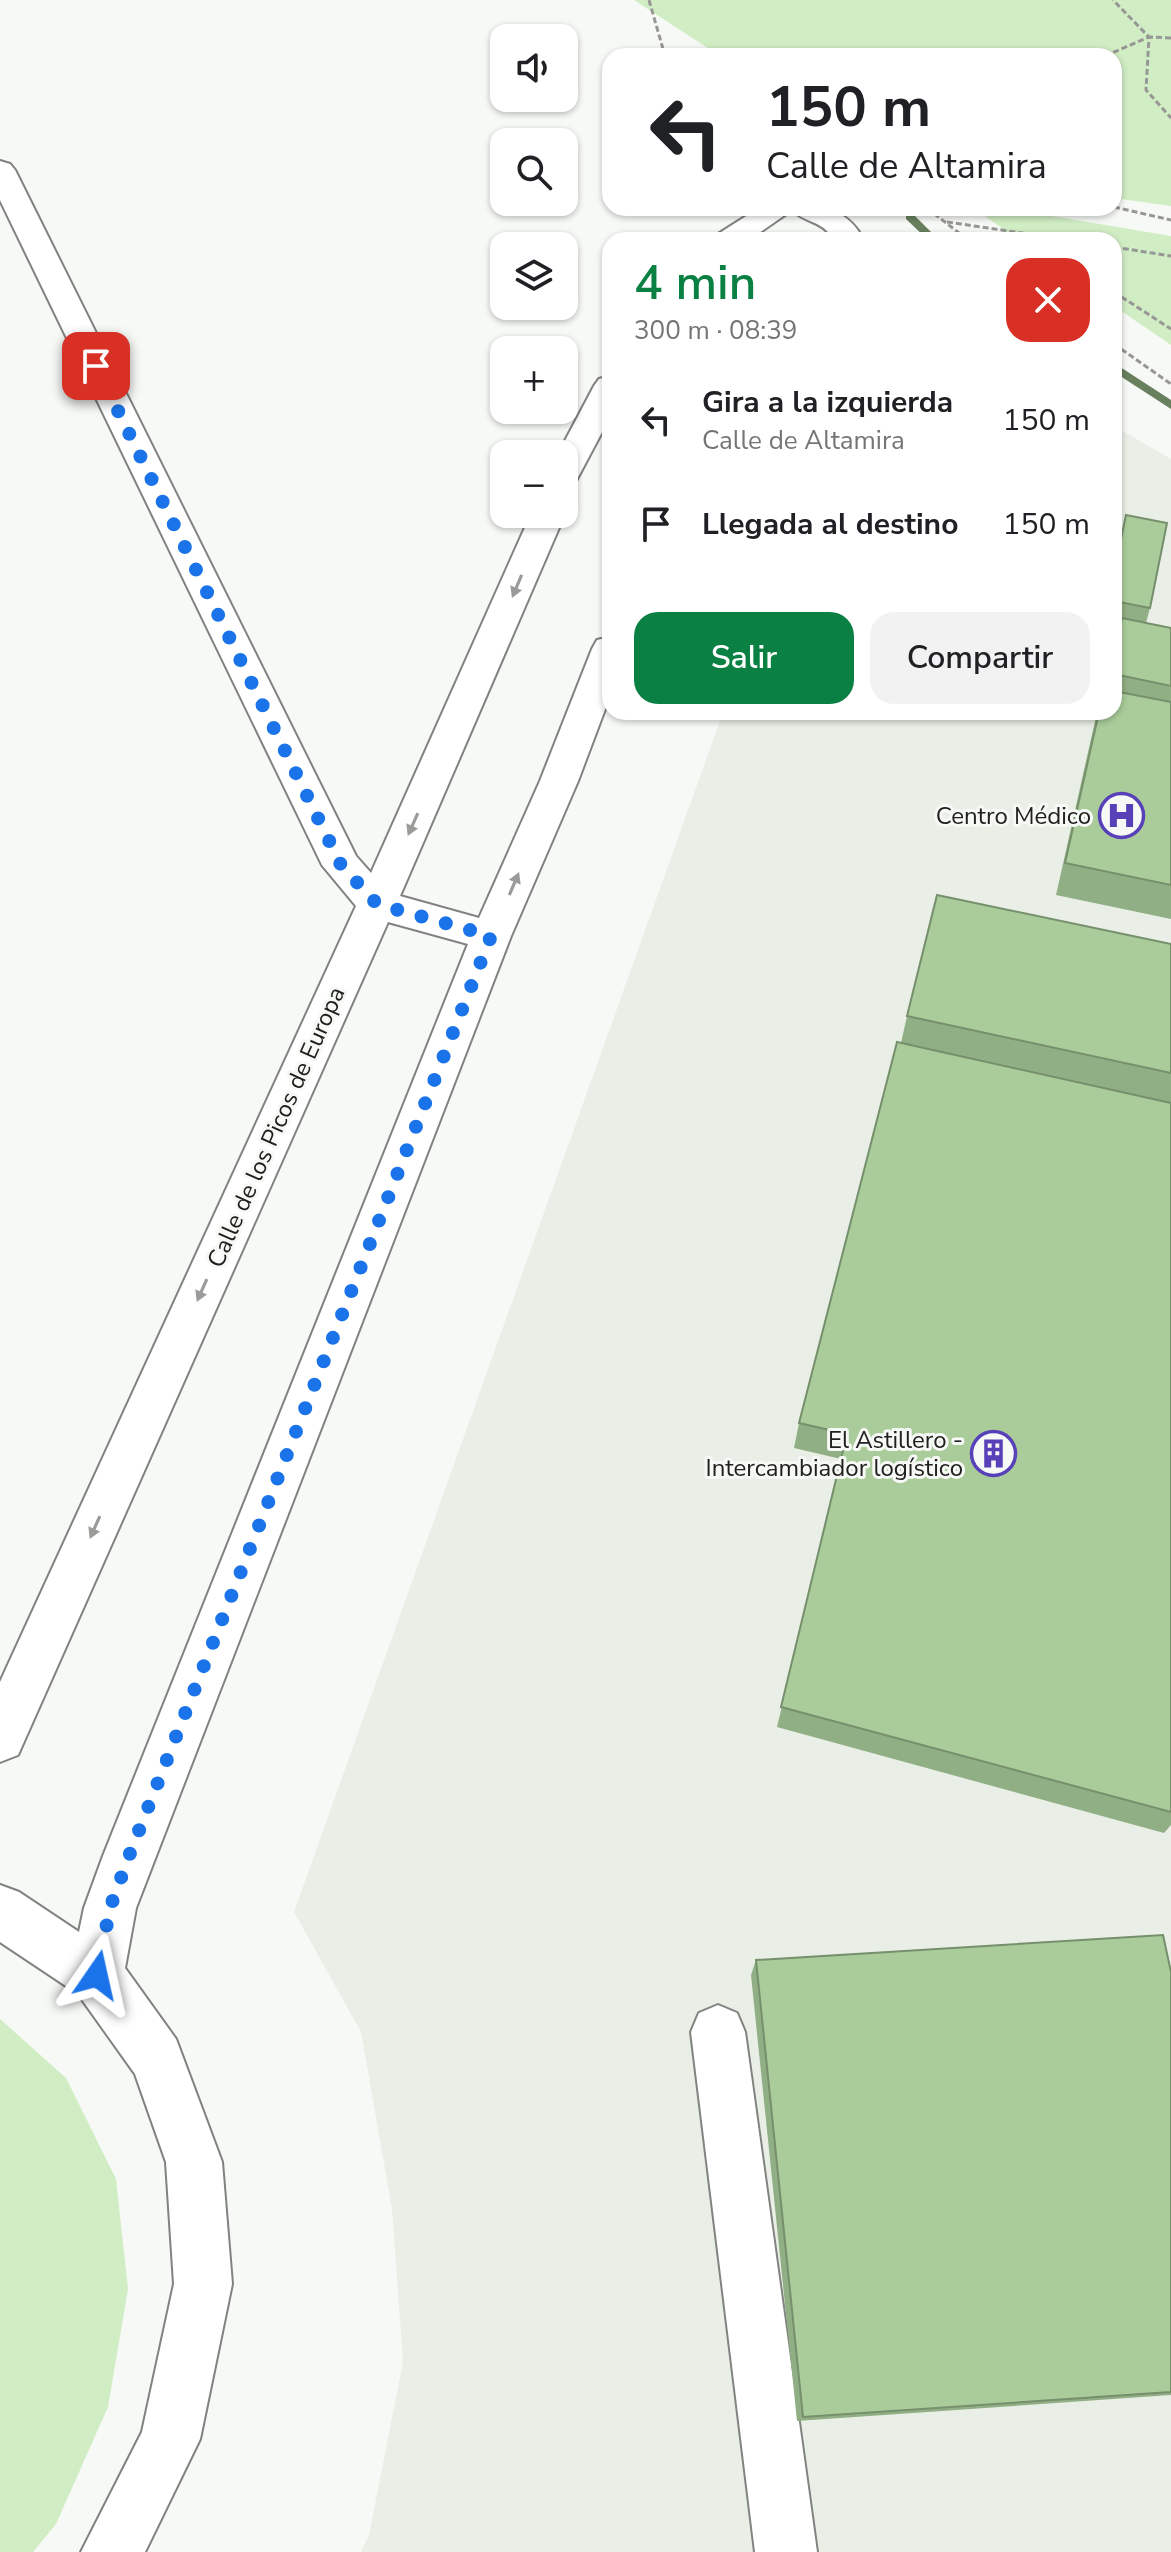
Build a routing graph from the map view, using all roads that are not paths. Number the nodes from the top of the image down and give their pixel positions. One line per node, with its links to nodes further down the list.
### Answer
1 (0, 170): 10 (street)
2 (766, 216): 4 (street)
3 (825, 216): 5 (street)
4 (742, 232)
5 (844, 232)
6 (602, 401): 7 (street)
7 (578, 447)
8 (542, 528): 10 (street, Calle de los Picos de Europa, one-way to 10)
9 (602, 670): 11 (street, one-way to 9)
10 (377, 904): 11 (street); 12 (street, Calle de los Picos de Europa, one-way to 12)
11 (491, 936): 14 (street)
12 (0, 1738)
13 (0, 1911): 14 (street)
14 (97, 1975): 16 (street)
15 (718, 2032): 17 (street)
16 (112, 2552)
17 (786, 2552)

